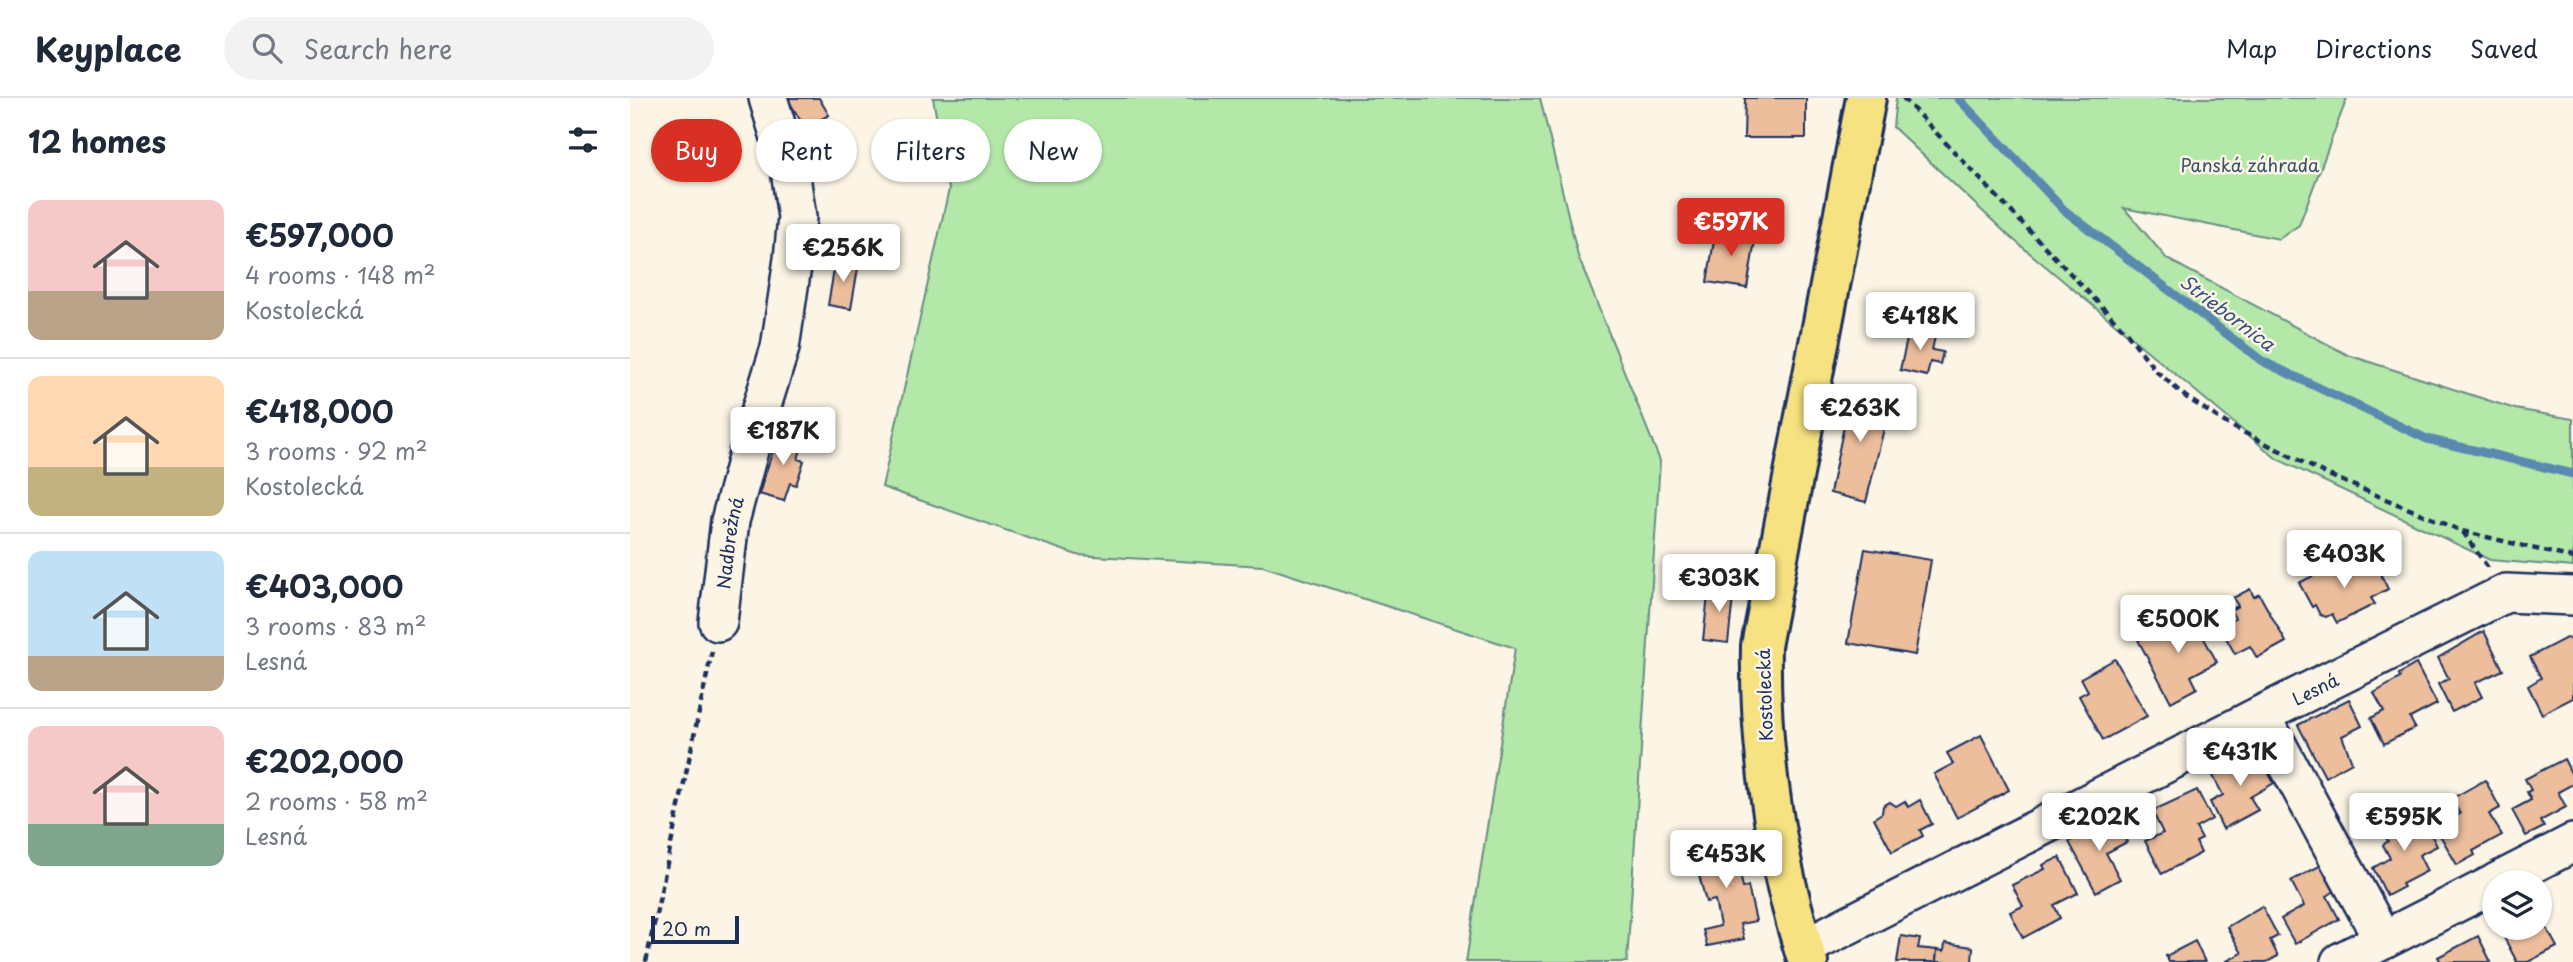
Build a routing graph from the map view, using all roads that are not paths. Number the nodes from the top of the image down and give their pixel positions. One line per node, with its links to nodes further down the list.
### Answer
1 (768, 98): 4 (street, Nadbrežná)
2 (1866, 98): 10 (main road, Kostolecká)
3 (2573, 596): 5 (street, Lesná)
4 (718, 622)
5 (2261, 715): 9 (street); 10 (street, Lesná)
6 (2573, 843): 7 (street)
7 (2521, 870)
8 (2482, 890): 9 (street)
9 (2383, 940): 11 (street)
10 (1806, 955)
11 (2340, 962)

